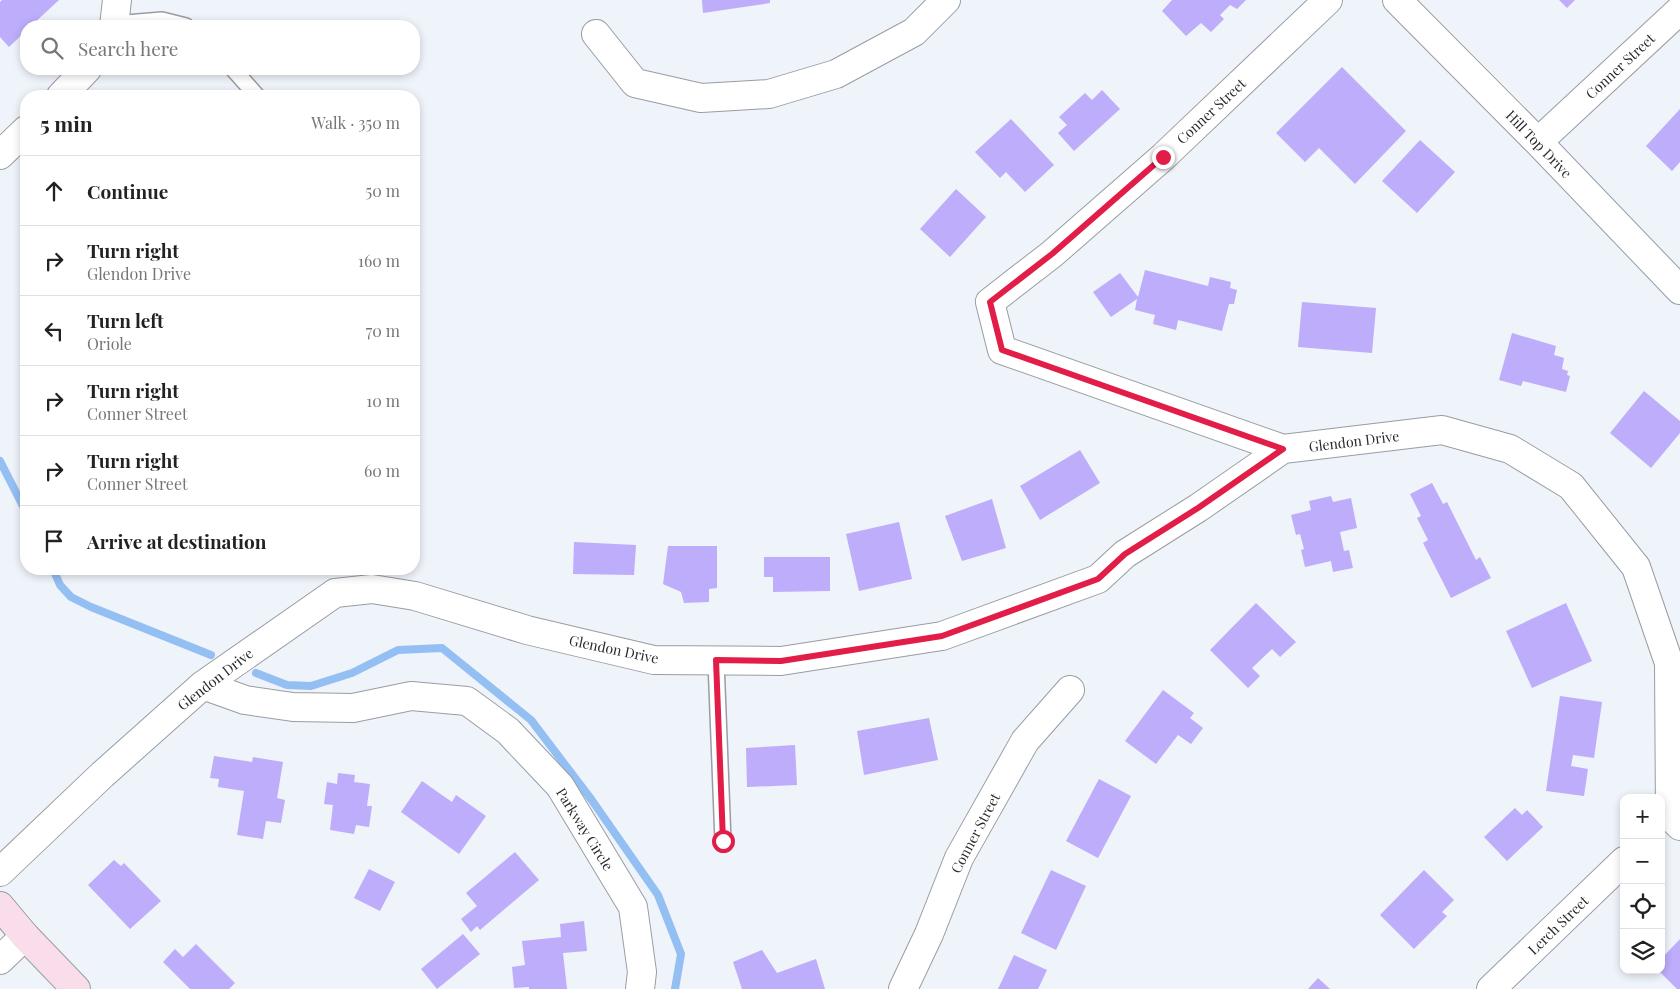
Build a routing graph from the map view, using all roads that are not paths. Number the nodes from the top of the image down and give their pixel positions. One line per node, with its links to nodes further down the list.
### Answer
1 (946, 0): 7 (street)
2 (1328, 0): 16 (street, Conner Street)
3 (1397, 0): 13 (street, Hill Top Drive)
4 (1680, 10): 13 (street, Conner Street)
5 (115, 17): 6 (lane)
6 (162, 20)
7 (596, 34)
8 (81, 75): 10 (street)
9 (238, 75): 11 (lane)
10 (67, 90)
11 (252, 90)
12 (20, 136): 14 (street)
13 (1538, 142): 15 (street, Hill Top Drive)
14 (0, 155)
15 (1680, 290)
16 (1283, 449): 17 (street, Glendon Drive); 20 (street, Glendon Drive)
17 (716, 660): 18 (street, Glendon Drive); 21 (lane)
18 (203, 685): 23 (street, Glendon Drive); 28 (street, Parkway Circle)
19 (1070, 690): 29 (street, Conner Street)
20 (1673, 819)
21 (723, 841)
22 (1620, 865): 30 (street, Lerch Street)
23 (0, 872)
24 (0, 906): 25 (main road)
25 (25, 936): 26 (street); 27 (main road)
26 (0, 960)
27 (76, 989)
28 (640, 989)
29 (903, 989)
30 (1491, 989)

